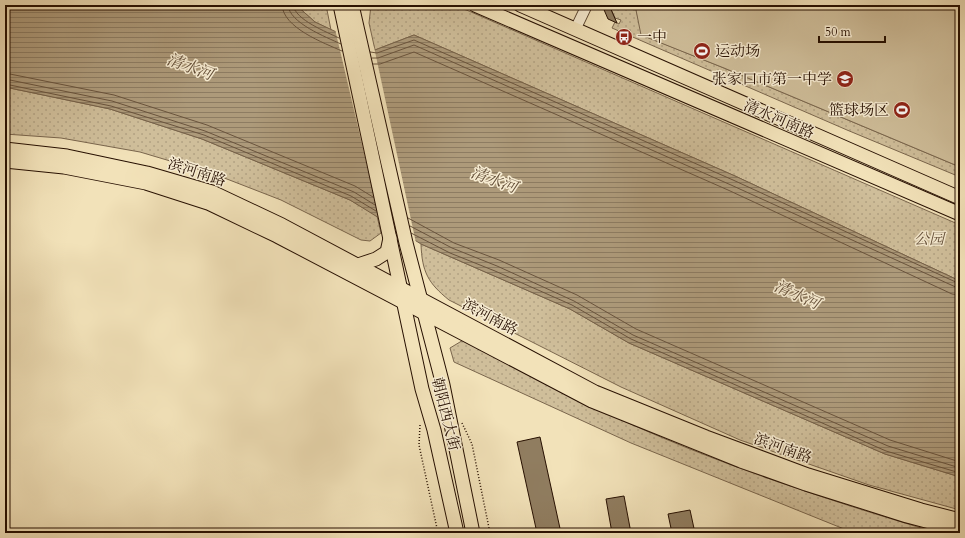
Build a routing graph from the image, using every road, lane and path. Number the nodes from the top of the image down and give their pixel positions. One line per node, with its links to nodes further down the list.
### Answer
1 (340, 5): 7 (main road)
2 (352, 5): 7 (main road)
3 (358, 5): 7 (main road)
4 (475, 5): 12 (main road, 清水河南路)
5 (520, 5): 8 (main road, 清水河南路)
6 (586, 5): 8 (lane)
7 (352, 24): 13 (main road, 朝阳西大街); 16 (main road, 朝阳西大街)
8 (576, 30): 11 (main road, 清水河南路)
9 (5, 149): 14 (main road, 滨河南路)
10 (5, 161): 17 (main road, 滨河南路)
11 (960, 198)
12 (960, 214)
13 (390, 236): 14 (main road); 15 (main road, 朝阳西大街)
14 (358, 265): 15 (main road, 滨河南路)
15 (402, 288): 16 (main road, 滨河南路); 17 (main road, 朝阳西大街)
16 (420, 298): 18 (main road, 朝阳西大街); 21 (main road, 滨河南路)
17 (405, 304): 18 (main road, 滨河南路); 24 (main road, 朝阳西大街)
18 (424, 313): 22 (main road, 滨河南路); 25 (main road, 朝阳西大街)
19 (460, 418): 26 (path)
20 (421, 421): 23 (path)
21 (960, 520)
22 (960, 530)
23 (438, 533)
24 (457, 533)
25 (472, 533)
26 (490, 533)

